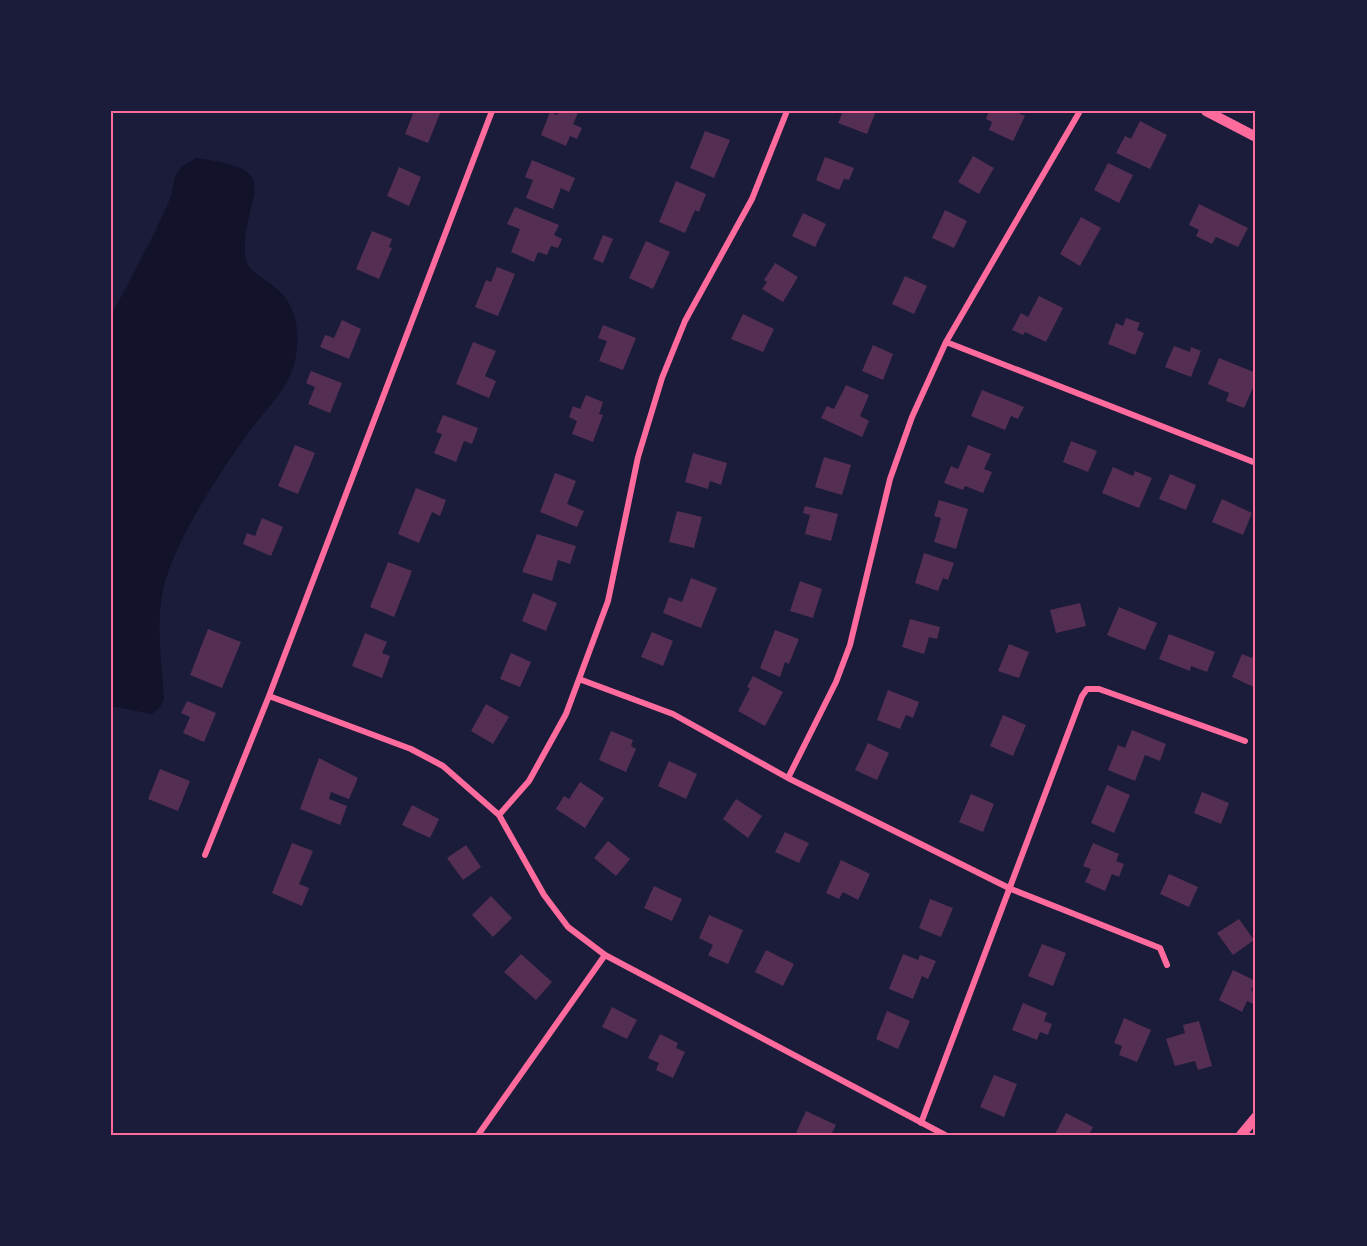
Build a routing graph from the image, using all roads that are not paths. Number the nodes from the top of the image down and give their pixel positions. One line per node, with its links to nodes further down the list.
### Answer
1 (492, 111): 9 (street)
2 (787, 111): 8 (street)
3 (1080, 111): 6 (street)
4 (1206, 111): 5 (street)
5 (1256, 137)
6 (946, 342): 7 (street); 11 (street)
7 (1256, 463)
8 (579, 679): 11 (street); 12 (street)
9 (269, 696): 12 (street); 13 (street)
10 (1245, 741): 14 (street)
11 (788, 778): 14 (street)
12 (499, 815): 15 (street)
13 (205, 855)
14 (1011, 889): 16 (street); 18 (street)
15 (605, 956): 18 (street); 19 (street)
16 (1167, 965)
17 (1256, 1117): 21 (street)
18 (921, 1123): 20 (street)
19 (478, 1135)
20 (945, 1135)
21 (1241, 1135)

